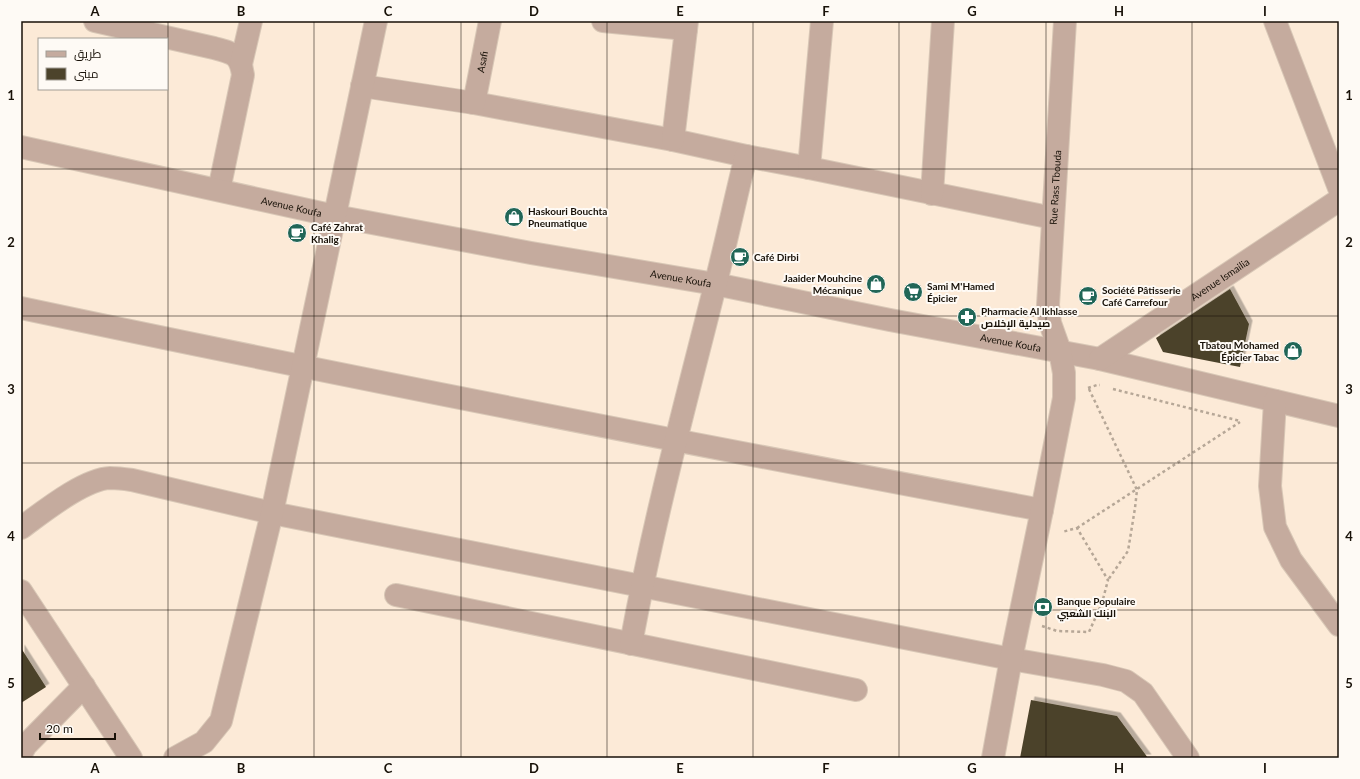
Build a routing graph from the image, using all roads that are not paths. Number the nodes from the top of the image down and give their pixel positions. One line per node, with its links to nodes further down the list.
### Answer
1 (95, 21): 11 (street)
2 (251, 21): 12 (street)
3 (376, 21): 13 (street)
4 (490, 21): 14 (street, Asafi)
5 (603, 21): 10 (street)
6 (822, 21): 18 (street)
7 (943, 21): 20 (street)
8 (1065, 21): 23 (street, Rue Rass Tbouda)
9 (1275, 21): 21 (street)
10 (687, 25): 15 (street)
11 (140, 26): 12 (street)
12 (241, 64): 19 (street)
13 (362, 86): 14 (street); 22 (street)
14 (474, 103): 15 (street)
15 (673, 140): 17 (street)
16 (21, 147): 19 (street, Avenue Koufa)
17 (746, 156): 18 (street); 24 (street)
18 (809, 168): 20 (street)
19 (219, 190): 22 (street, Avenue Koufa)
20 (932, 194): 23 (street)
21 (1337, 203): 27 (street, Avenue Ismailia)
22 (335, 216): 24 (street, Avenue Koufa); 28 (street)
23 (1054, 218): 26 (street, Rue Rass Tbouda)
24 (715, 284): 26 (street, Avenue Koufa); 31 (street)
25 (21, 308): 28 (street)
26 (1060, 351): 27 (street, Avenue Koufa); 32 (street, Rue Rass Tbouda)
27 (1100, 359): 29 (street, Avenue Koufa)
28 (303, 366): 31 (street); 33 (street)
29 (1275, 401): 30 (street, Avenue Koufa); 38 (street)
30 (1339, 416)
31 (676, 441): 32 (street); 35 (street)
32 (1042, 510): 40 (street, Rue Rass Tbouda)
33 (272, 513): 34 (street); 35 (street); 45 (street)
34 (21, 528)
35 (642, 586): 39 (street); 40 (street)
36 (21, 591): 41 (street)
37 (396, 595): 39 (street)
38 (1339, 625)
39 (631, 644): 42 (street)
40 (1011, 659): 46 (street, Rue Rass Tbouda); 47 (street)
41 (84, 686): 43 (street); 44 (street)
42 (856, 690)
43 (21, 754)
44 (131, 758)
45 (175, 758)
46 (993, 758)
47 (1188, 758)

